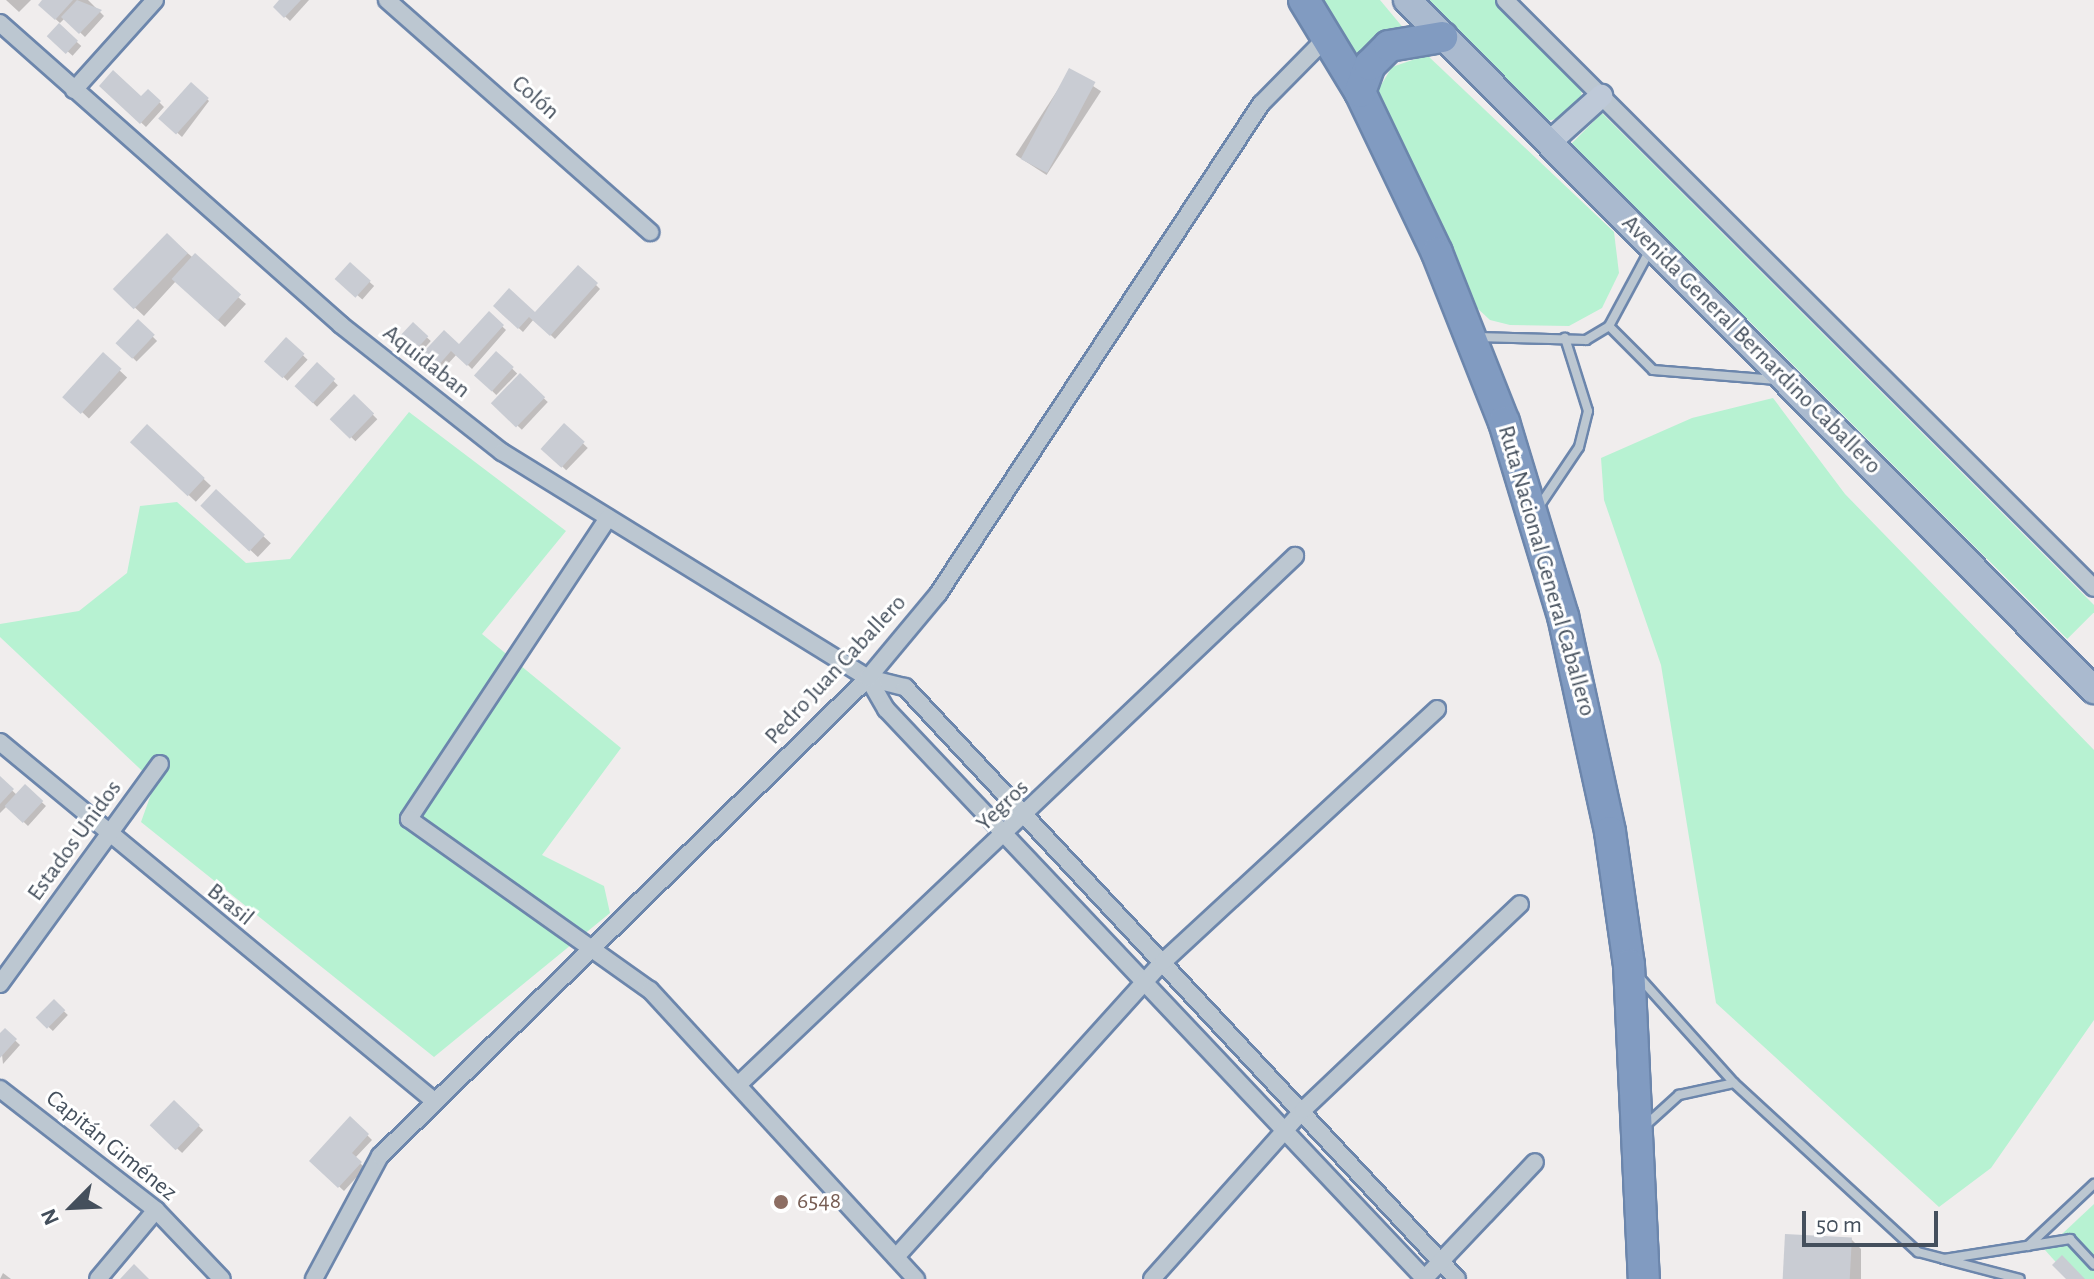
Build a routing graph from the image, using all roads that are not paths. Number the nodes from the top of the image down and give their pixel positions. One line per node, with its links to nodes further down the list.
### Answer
1 (155, 0): 9 (street)
2 (387, 0): 13 (street, Colón)
3 (1304, 0): 7 (highway, Ruta Nacional General Caballero)
4 (1407, 0): 8 (main road, Avenida General Bernardino Caballero)
5 (1505, 0): 11 (street)
6 (0, 23): 9 (street, Aquidaban)
7 (1327, 37): 10 (highway, Ruta Nacional General Caballero); 23 (street, Pedro Juan Caballero)
8 (1442, 37): 10 (highway); 12 (main road, Avenida General Bernardino Caballero)
9 (74, 90): 20 (street, Aquidaban)
10 (1360, 92): 16 (highway, Ruta Nacional General Caballero)
11 (1601, 96): 12 (main road); 22 (street)
12 (1550, 142): 14 (main road, Avenida General Bernardino Caballero)
13 (650, 232)
14 (1652, 246): 15 (lane); 18 (main road, Avenida General Bernardino Caballero)
15 (1609, 326): 17 (lane); 18 (lane)
16 (1472, 337): 17 (lane); 19 (highway, Ruta Nacional General Caballero)
17 (1565, 338): 19 (lane)
18 (1785, 380): 24 (main road, Avenida General Bernardino Caballero)
19 (1534, 514): 34 (highway, Ruta Nacional General Caballero)
20 (608, 518): 23 (street, Aquidaban); 32 (street)
21 (1295, 556): 28 (street, Yegros)
22 (2094, 588)
23 (868, 678): 28 (street); 30 (street); 32 (street, Pedro Juan Caballero)
24 (2094, 690)
25 (1437, 709): 33 (street)
26 (0, 742): 29 (street, Brasil)
27 (160, 764): 29 (street, Estados Unidos)
28 (1027, 816): 30 (street, Yegros); 33 (street)
29 (108, 836): 35 (street, Estados Unidos); 40 (street, Brasil)
30 (1006, 836): 36 (street); 38 (street, Yegros)
31 (1520, 904): 41 (street)
32 (595, 951): 38 (street); 40 (street, Pedro Juan Caballero)
33 (1163, 962): 36 (street); 41 (street)
34 (1629, 965): 37 (lane); 43 (highway, Ruta Nacional General Caballero)
35 (0, 984)
36 (1147, 985): 42 (street); 48 (street)
37 (1734, 1083): 43 (lane); 50 (lane)
38 (739, 1084): 48 (street)
39 (0, 1089): 46 (street, Capitán Giménez)
40 (433, 1100): 54 (street, Pedro Juan Caballero)
41 (1303, 1110): 42 (street); 49 (street)
42 (1285, 1131): 56 (street); 57 (street)
43 (1642, 1143): 59 (highway, Ruta Nacional General Caballero)
44 (1535, 1162): 49 (street)
45 (2094, 1184): 47 (lane)
46 (156, 1210): 52 (street); 53 (street, Capitán Giménez)
47 (2028, 1246): 50 (lane); 51 (lane)
48 (896, 1257): 55 (street)
49 (1442, 1258): 57 (street); 58 (street)
50 (1944, 1259): 60 (lane)
51 (2094, 1265)
52 (98, 1279)
53 (222, 1279)
54 (314, 1279)
55 (916, 1279)
56 (1152, 1279)
57 (1425, 1279)
58 (1457, 1279)
59 (1644, 1279)
60 (2020, 1279)

